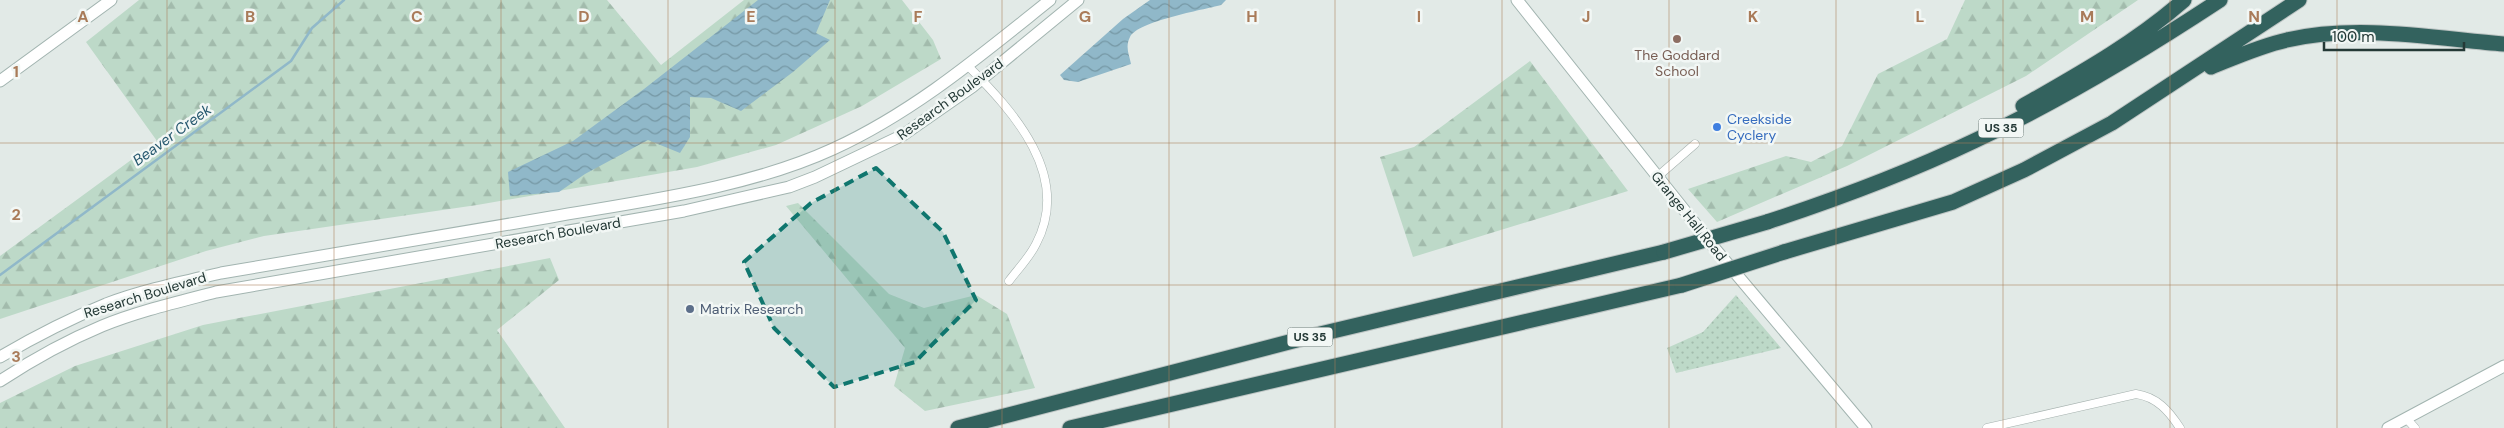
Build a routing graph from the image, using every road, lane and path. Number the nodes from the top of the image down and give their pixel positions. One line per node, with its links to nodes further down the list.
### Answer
1 (111, 0): 13 (main road)
2 (1050, 0): 10 (main road, Research Boulevard)
3 (1078, 0): 12 (main road, Research Boulevard)
4 (1517, 0): 15 (main road, Grange Hall Road)
5 (2184, 0): 16 (highway)
6 (2220, 0): 16 (highway, US 35)
7 (2284, 0): 17 (highway, US 35)
8 (2299, 0): 11 (highway)
9 (2504, 44): 11 (highway)
10 (968, 66): 12 (street); 19 (main road, Research Boulevard)
11 (2188, 74): 17 (highway)
12 (982, 79): 18 (street); 21 (main road, Research Boulevard)
13 (1, 80)
14 (1695, 144): 15 (street)
15 (1658, 178): 25 (main road, Grange Hall Road)
16 (1824, 203): 23 (highway, US 35, bridge)
17 (1852, 232): 24 (highway, US 35, bridge)
18 (1009, 281)
19 (0, 357)
20 (2504, 366): 22 (main road)
21 (0, 381)
22 (2406, 418): 28 (main road); 29 (street)
23 (958, 428)
24 (1070, 428)
25 (1866, 428)
26 (1987, 428): 27 (street)
27 (2180, 428)
28 (2388, 428)
29 (2415, 428)

